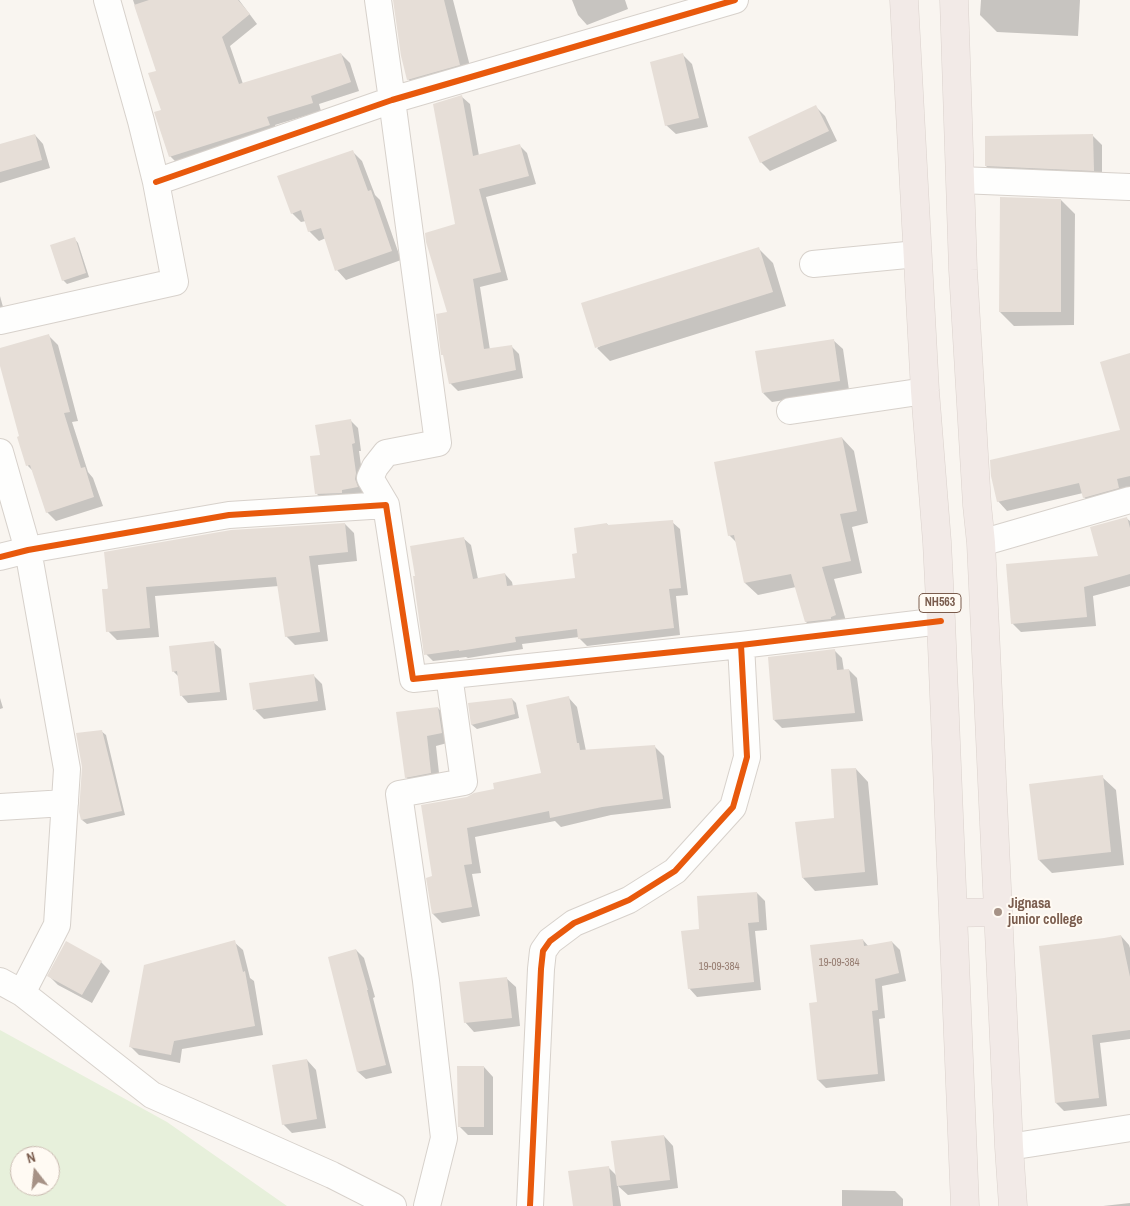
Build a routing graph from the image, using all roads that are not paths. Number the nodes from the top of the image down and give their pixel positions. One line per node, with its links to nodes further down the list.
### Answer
1 (106, 0): 8 (street)
2 (378, 0): 6 (street)
3 (735, 0): 6 (street)
4 (904, 0): 10 (highway, NH563)
5 (954, 0): 7 (highway)
6 (392, 100): 8 (street); 17 (street)
7 (960, 180): 9 (street); 18 (highway)
8 (156, 182): 12 (street)
9 (1129, 187)
10 (917, 254): 11 (street); 13 (highway, NH563)
11 (813, 264)
12 (0, 321)
13 (925, 390): 14 (street); 21 (highway, NH563)
14 (790, 411)
15 (0, 452): 19 (street)
16 (1130, 500): 18 (street)
17 (386, 505): 19 (street); 23 (street)
18 (981, 544): 26 (highway)
19 (28, 550): 20 (street); 24 (street)
20 (0, 557)
21 (941, 622): 22 (street); 27 (highway, NH563)
22 (741, 645): 23 (street); 33 (street)
23 (449, 675): 32 (street)
24 (65, 803): 25 (street); 28 (street)
25 (0, 807)
26 (998, 912): 27 (highway); 30 (highway)
27 (953, 913): 34 (highway, NH563)
28 (11, 987): 31 (street)
29 (1130, 1128): 30 (street)
30 (1008, 1147): 35 (highway)
31 (393, 1206)
32 (426, 1206)
33 (530, 1206)
34 (965, 1206)
35 (1013, 1206)

